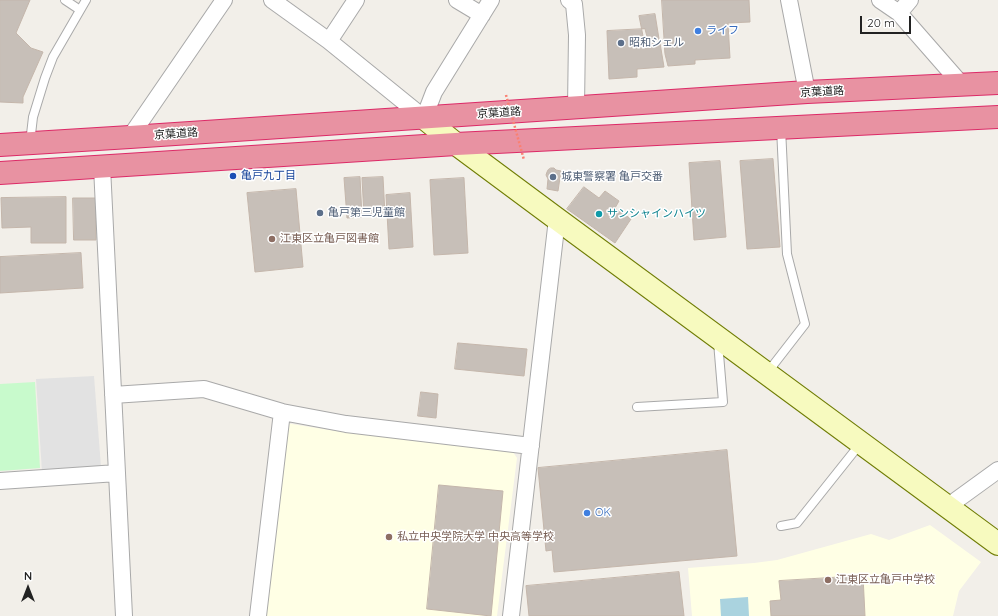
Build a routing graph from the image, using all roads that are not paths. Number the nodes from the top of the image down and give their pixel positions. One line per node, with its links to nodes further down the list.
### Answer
1 (65, 0): 12 (lane)
2 (86, 0): 12 (lane)
3 (224, 0): 23 (street)
4 (272, 0): 15 (street)
5 (356, 0): 15 (street)
6 (457, 0): 14 (street)
7 (491, 0): 14 (street)
8 (789, 0): 18 (street)
9 (880, 0): 13 (street)
10 (910, 0): 13 (street)
11 (576, 1): 19 (street)
12 (80, 10): 24 (lane)
13 (899, 13): 17 (street)
14 (482, 15): 21 (street)
15 (329, 41): 21 (street)
16 (998, 83): 17 (highway, 京葉道路)
17 (962, 85): 18 (highway, 京葉道路)
18 (807, 92): 19 (highway, 京葉道路)
19 (576, 107): 21 (highway, 京葉道路)
20 (998, 117): 22 (highway)
21 (424, 118): 23 (highway, 京葉道路); 25 (street)
22 (781, 127): 25 (highway); 31 (lane)
23 (130, 137): 24 (highway, 京葉道路)
24 (30, 143): 26 (highway, 京葉道路)
25 (456, 144): 27 (highway); 29 (street)
26 (0, 145)
27 (102, 166): 28 (highway); 32 (street)
28 (0, 173)
29 (557, 219): 30 (street); 36 (street)
30 (718, 337): 31 (street); 33 (lane)
31 (767, 374): 35 (street)
32 (113, 395): 34 (street); 38 (street)
33 (637, 407)
34 (282, 412): 36 (street); 44 (street)
35 (860, 443): 40 (street); 41 (lane)
36 (531, 446): 45 (street)
37 (998, 470): 40 (street)
38 (117, 473): 39 (street); 43 (street)
39 (0, 481)
40 (947, 507): 42 (street)
41 (781, 526)
42 (998, 544)
43 (124, 616)
44 (258, 616)
45 (511, 616)

